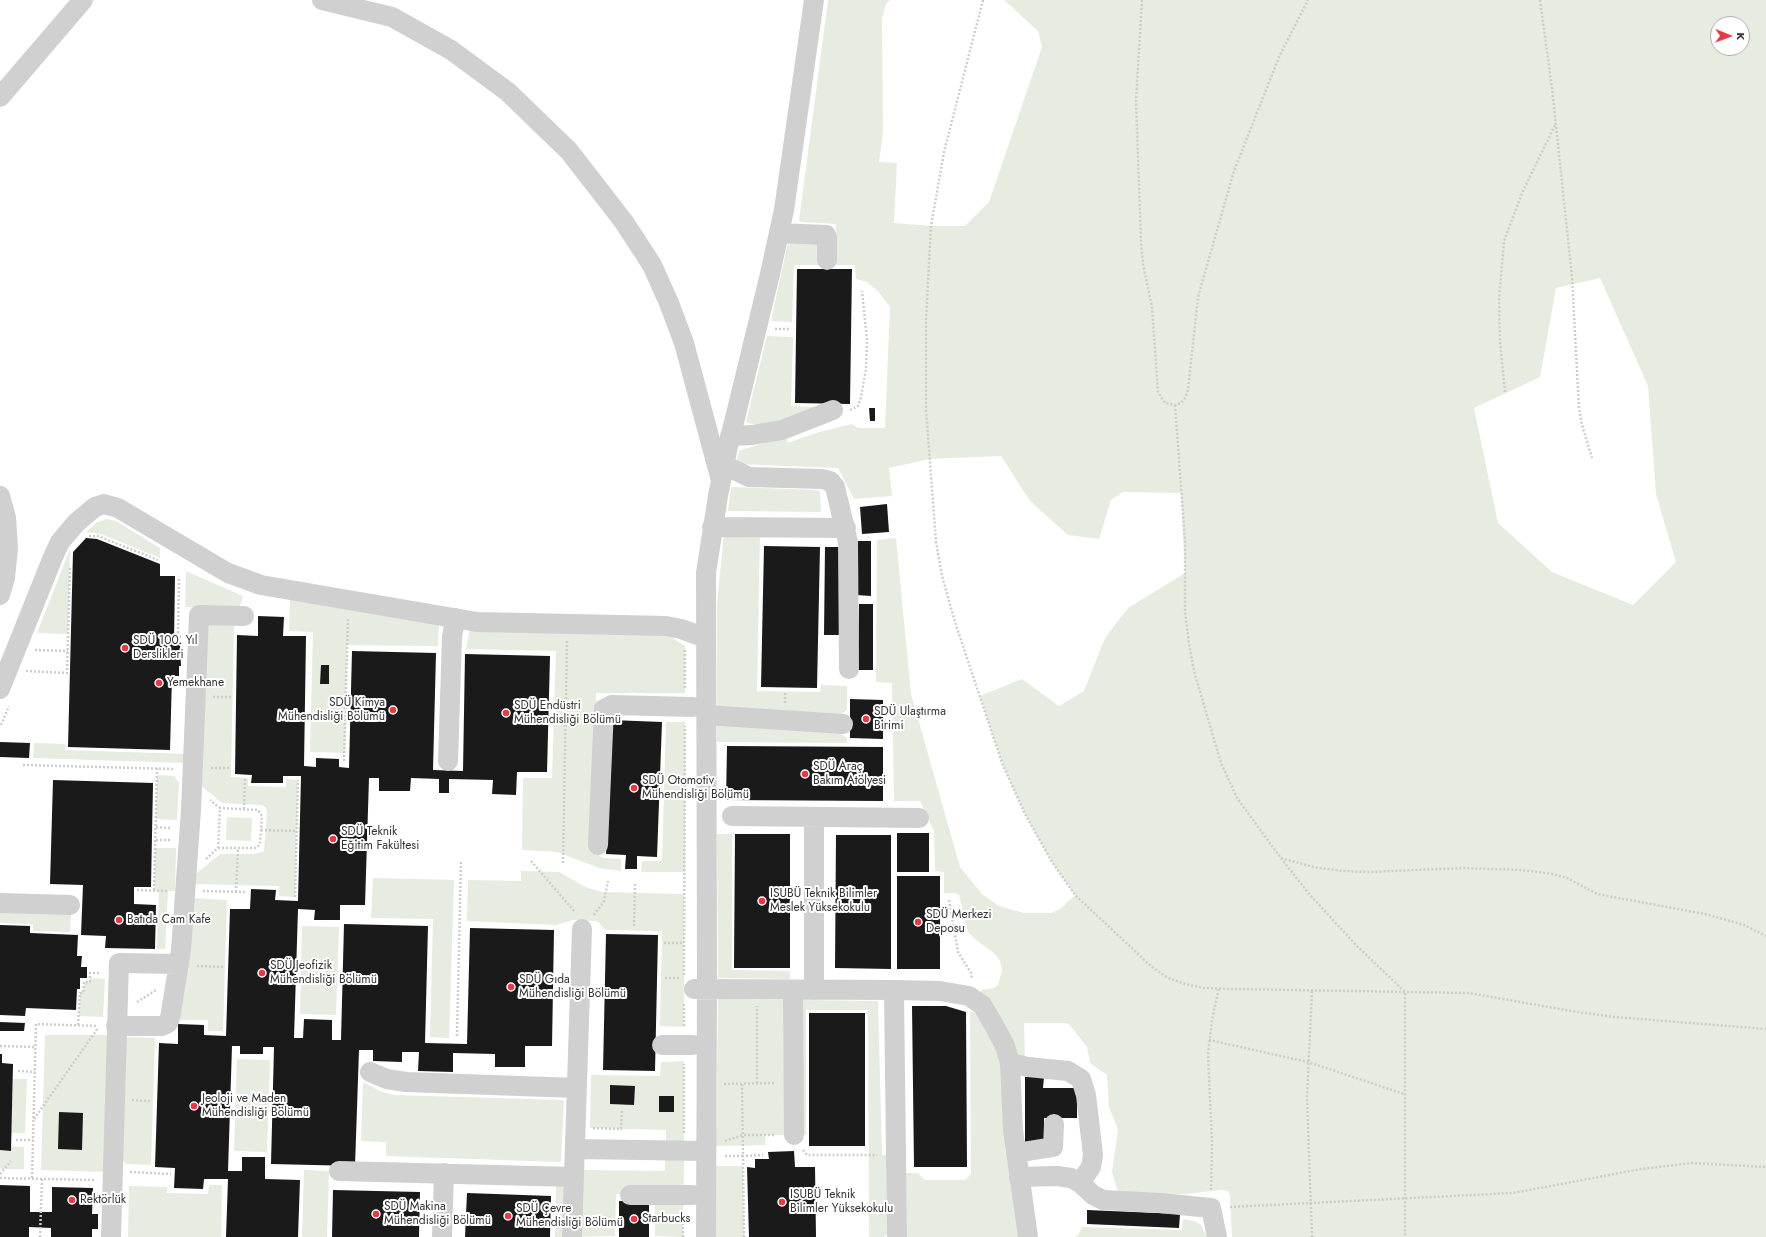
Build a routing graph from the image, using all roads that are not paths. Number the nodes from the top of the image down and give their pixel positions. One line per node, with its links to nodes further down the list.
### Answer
1 (83, 0): 4 (street)
2 (322, 0): 9 (street)
3 (814, 0): 5 (street)
4 (0, 97)
5 (779, 233): 6 (street); 8 (street)
6 (827, 260)
7 (833, 410): 8 (street)
8 (730, 436): 9 (street)
9 (722, 473): 11 (street); 13 (street)
10 (0, 496): 12 (street)
11 (712, 527): 13 (street); 17 (street)
12 (4, 528): 14 (street)
13 (846, 528): 18 (street)
14 (0, 595)
15 (244, 616): 30 (street)
16 (455, 618): 17 (street); 19 (street); 22 (street)
17 (694, 639): 20 (street)
18 (849, 668)
19 (0, 690)
20 (695, 710): 21 (street); 26 (street); 31 (street)
21 (843, 724)
22 (448, 761)
23 (732, 816): 24 (street)
24 (814, 817): 25 (street); 33 (street)
25 (919, 818)
26 (598, 845)
27 (0, 903): 28 (street)
28 (70, 905)
29 (582, 929): 40 (street)
30 (187, 965): 35 (street); 35 (street)
31 (692, 989): 32 (street); 37 (street); 43 (street)
32 (793, 990): 33 (street); 42 (street)
33 (814, 990): 34 (street)
34 (894, 990): 38 (street); 58 (street)
35 (108, 1026): 53 (street)
36 (662, 1045): 37 (street)
37 (689, 1045): 43 (street)
38 (1010, 1063): 45 (street); 50 (street)
39 (370, 1072): 40 (street)
40 (577, 1088): 44 (street)
41 (1054, 1124): 45 (street)
42 (794, 1135)
43 (706, 1147): 44 (street); 52 (street); 57 (street)
44 (575, 1149): 48 (street)
45 (1016, 1152): 49 (street)
46 (339, 1171): 47 (street)
47 (444, 1174): 48 (street); 54 (street)
48 (574, 1177): 55 (street)
49 (1019, 1177): 50 (street); 59 (street)
50 (1080, 1183): 60 (street)
51 (630, 1194): 52 (street)
52 (693, 1195): 56 (street)
53 (111, 1237)
54 (442, 1237)
55 (572, 1237)
56 (692, 1237)
57 (706, 1237)
58 (897, 1237)
59 (1028, 1237)
60 (1217, 1237)

